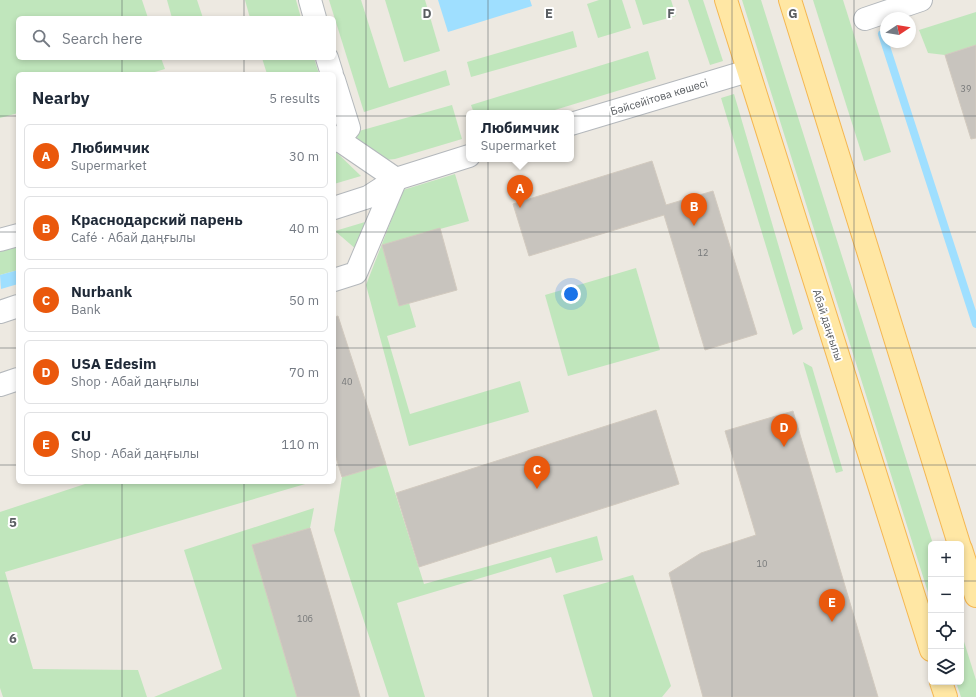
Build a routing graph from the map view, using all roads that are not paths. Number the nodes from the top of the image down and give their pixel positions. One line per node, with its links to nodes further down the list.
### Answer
1 (310, 0): 5 (street)
2 (726, 0): 8 (main road, Абай даңғылы)
3 (790, 0): 23 (main road)
4 (921, 0): 6 (street)
5 (314, 16)
6 (864, 19)
7 (328, 60): 9 (street)
8 (748, 71): 11 (street, Бәйсейітова көшесі); 26 (main road, Абай даңғылы)
9 (331, 72)
10 (336, 86): 12 (street)
11 (574, 123)
12 (336, 141): 14 (street)
13 (466, 157): 14 (street)
14 (396, 180): 15 (street); 18 (street)
15 (336, 207)
16 (16, 236): 17 (street)
17 (0, 240)
18 (336, 279)
19 (16, 307): 20 (street)
20 (0, 312)
21 (16, 380): 22 (street)
22 (0, 385)
23 (958, 541)
24 (964, 558): 25 (main road)
25 (976, 596)
26 (931, 649)
27 (942, 685): 28 (main road)
28 (946, 697)

